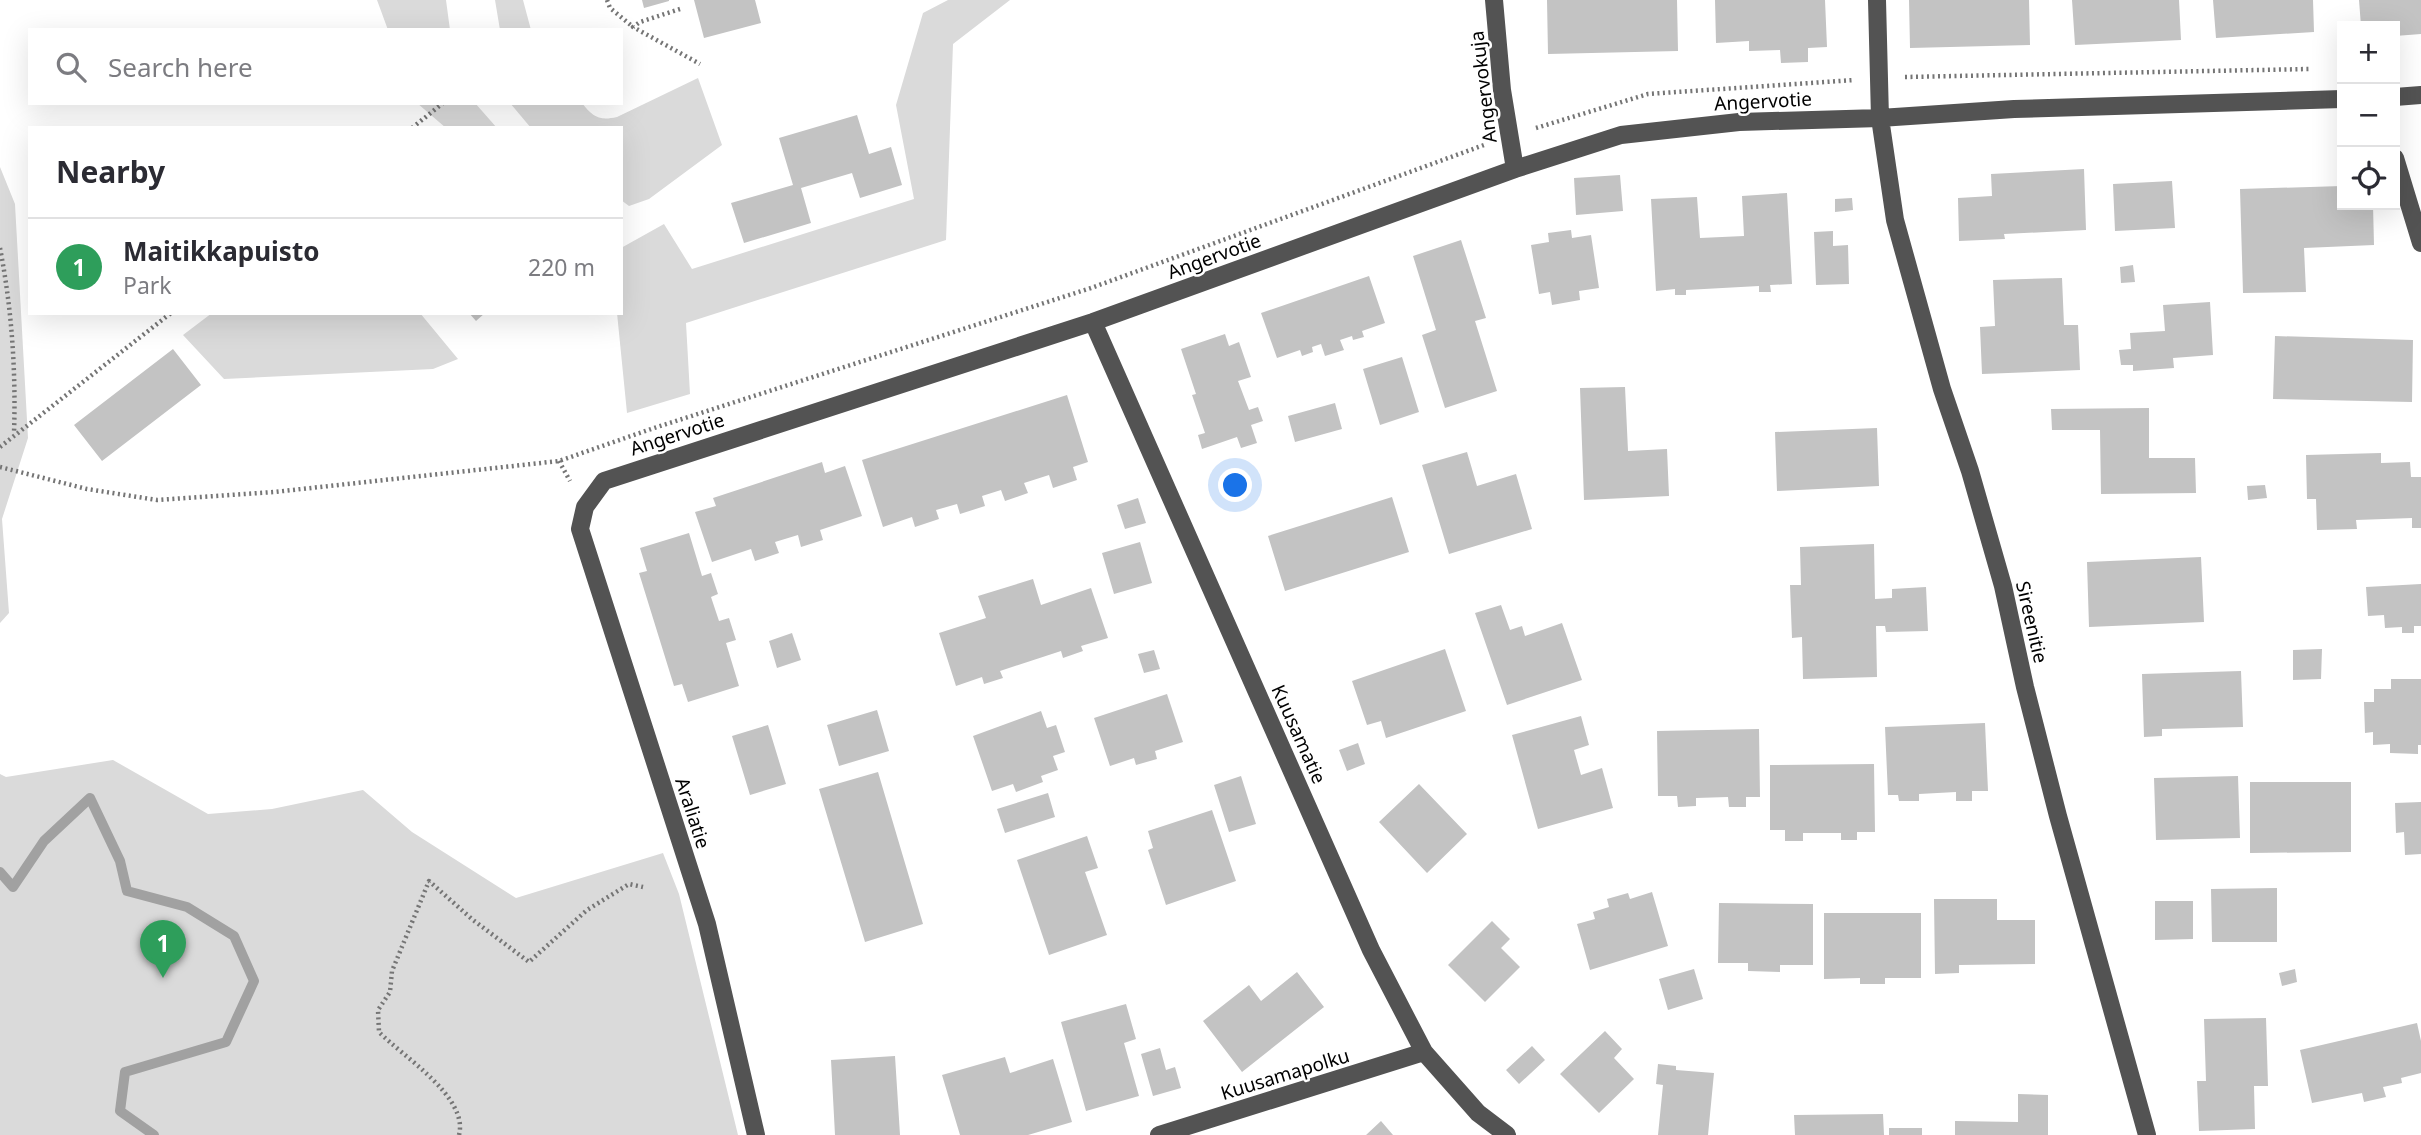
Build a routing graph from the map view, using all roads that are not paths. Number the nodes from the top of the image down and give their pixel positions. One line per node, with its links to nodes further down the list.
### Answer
1 (1494, 0): 7 (street, Angervokuja)
2 (1877, 0): 6 (street)
3 (2421, 96): 4 (street)
4 (2400, 97)
5 (2337, 99): 6 (street, Angervotie)
6 (1880, 118): 7 (street, Angervotie); 16 (street, Sireenitie)
7 (1515, 169): 10 (street, Angervotie)
8 (2400, 174): 9 (street)
9 (2421, 243)
10 (1093, 322): 11 (street, Angervotie); 12 (street, Kuusamatie)
11 (585, 507): 13 (street, Araliatie)
12 (1424, 1052): 14 (street, Kuusamapolku); 15 (street, Kuusamatie)
13 (756, 1135)
14 (1159, 1135)
15 (1507, 1135)
16 (2147, 1135)

